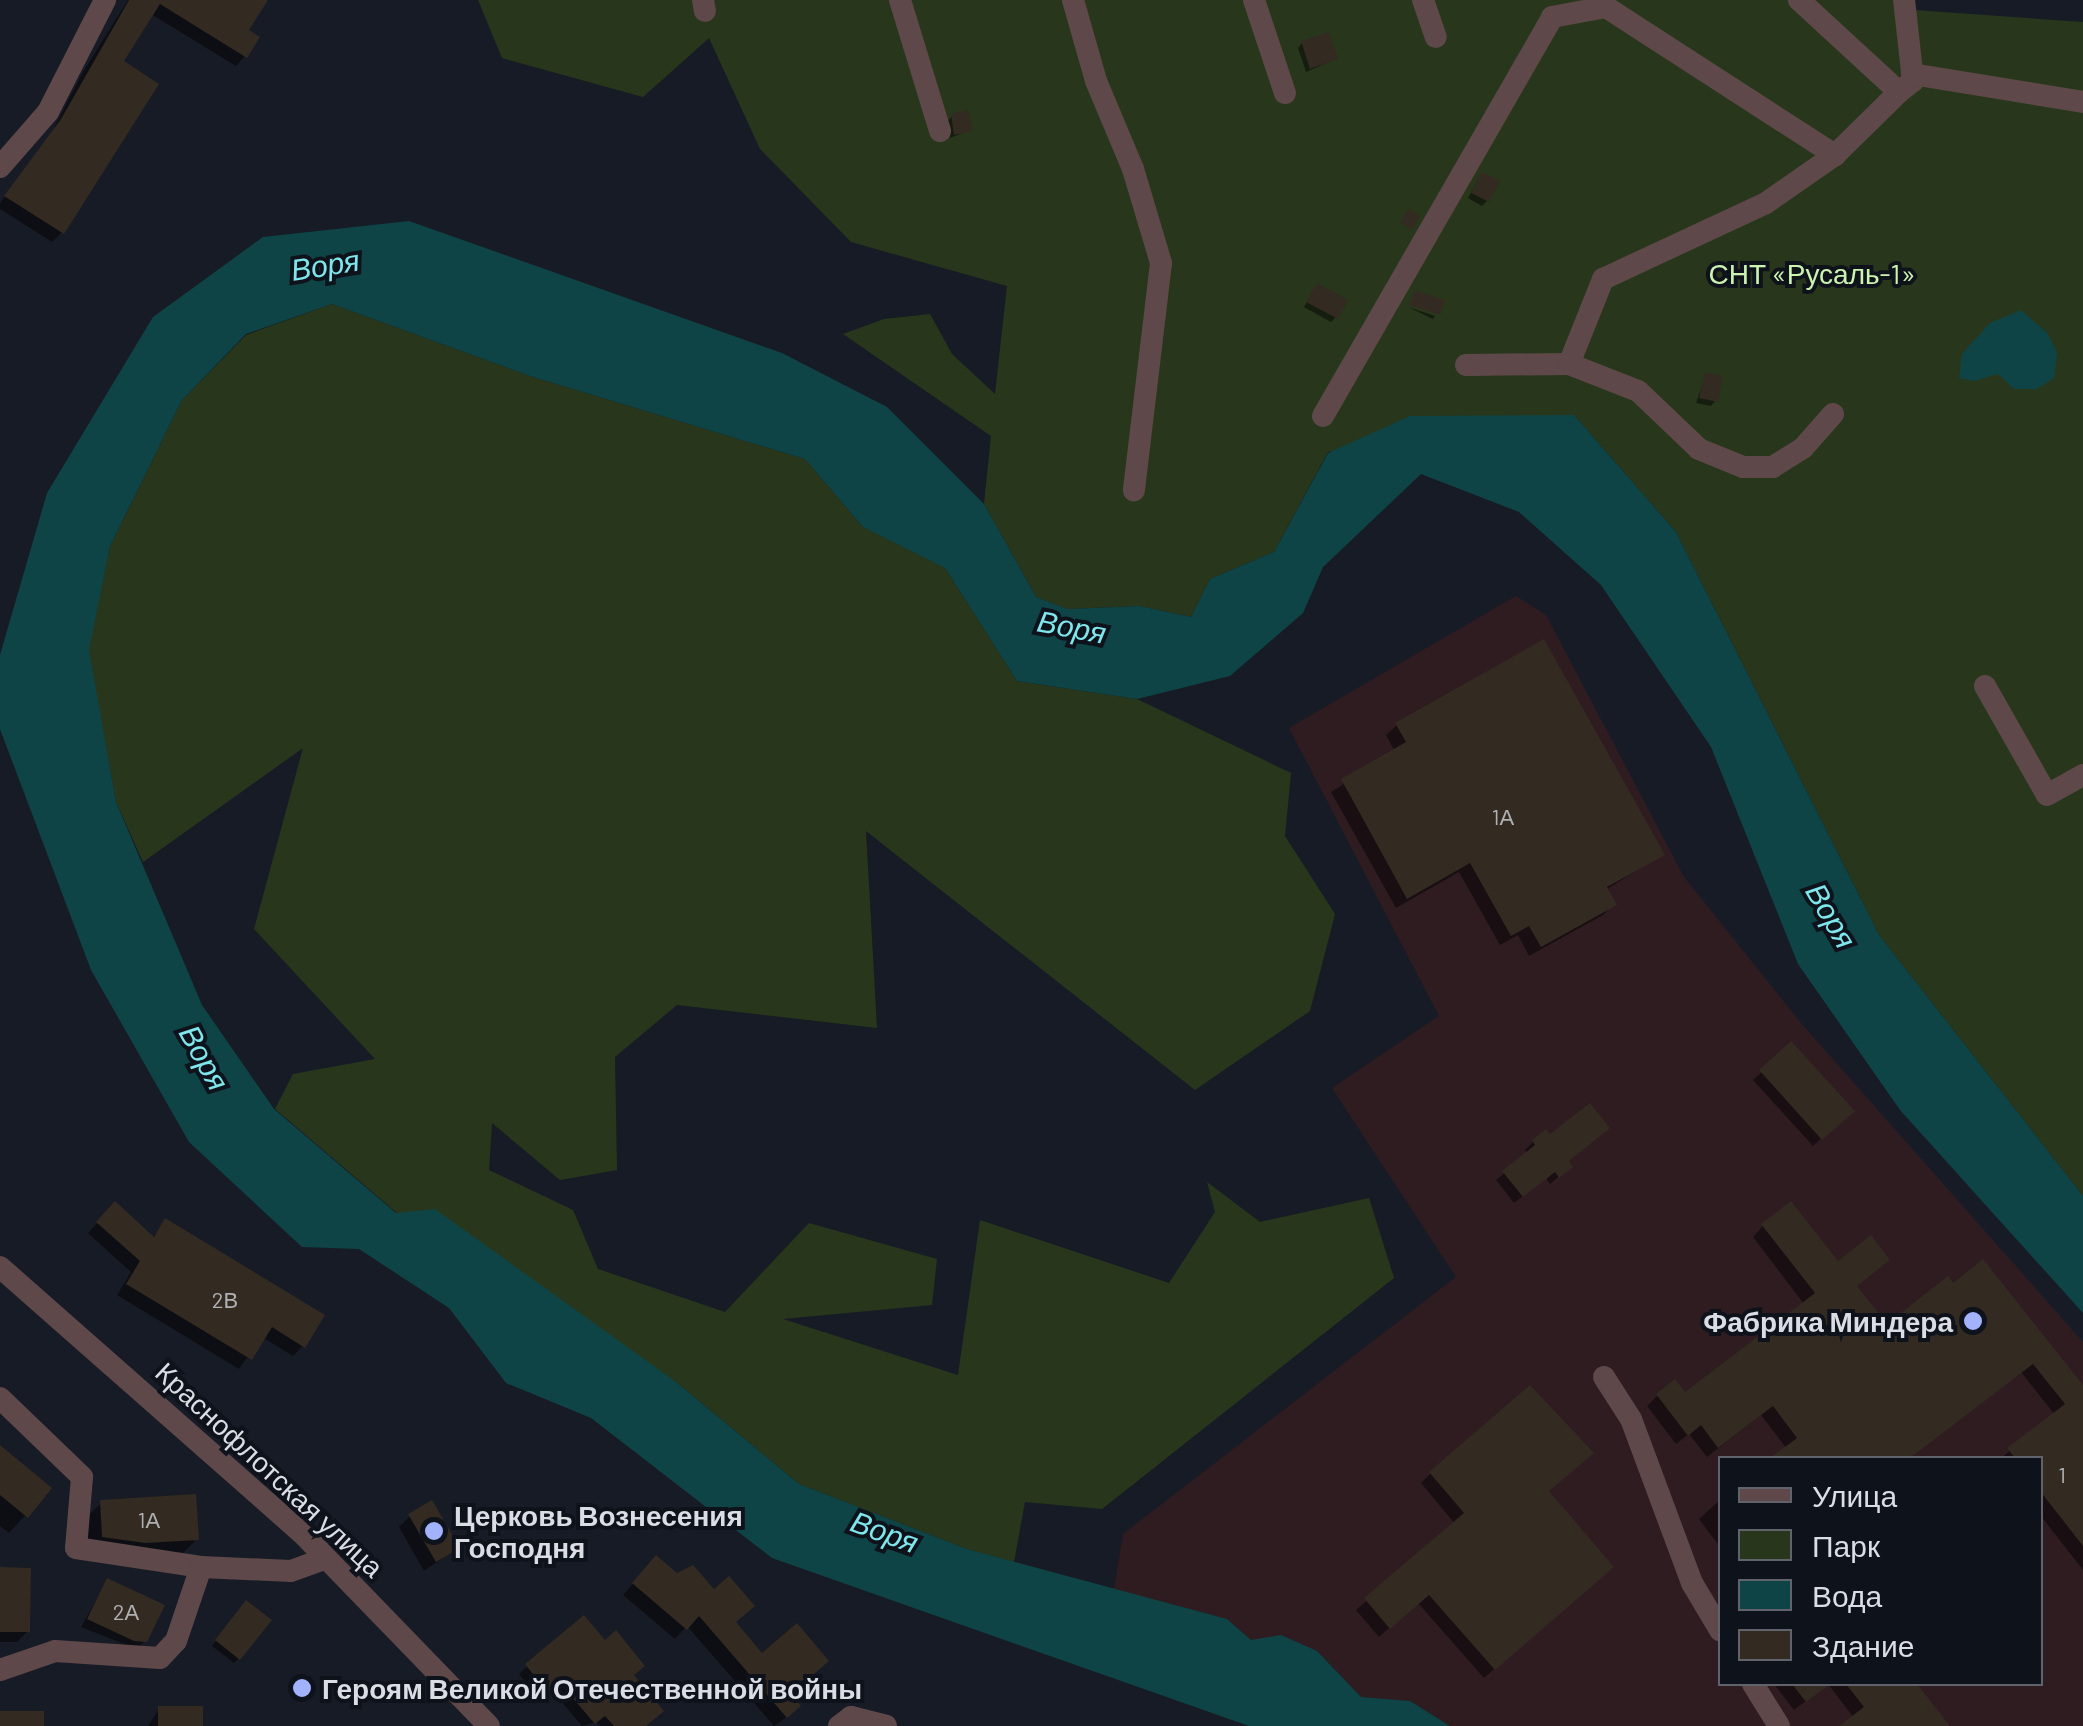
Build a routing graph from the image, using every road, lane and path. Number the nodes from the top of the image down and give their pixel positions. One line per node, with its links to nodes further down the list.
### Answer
1 (106, 0): 14 (street)
2 (900, 0): 12 (street)
3 (1072, 0): 19 (street)
4 (1254, 0): 10 (street)
5 (1423, 0): 8 (street)
6 (1799, 0): 9 (street)
7 (1904, 0): 9 (street)
8 (1436, 37)
9 (1905, 83): 11 (street); 13 (street)
10 (1285, 93)
11 (2083, 102)
12 (940, 131)
13 (1834, 155): 16 (street); 18 (street)
14 (0, 166)
15 (1466, 364): 16 (street)
16 (1569, 364): 17 (street)
17 (1833, 414)
18 (1323, 416)
19 (1134, 490)
20 (1985, 686): 21 (street)
21 (2083, 775)
22 (0, 1267): 25 (street, Краснофлотская улица)
23 (1604, 1377): 27 (street)
24 (0, 1398): 26 (street)
25 (326, 1558): 26 (street); 30 (street, Краснофлотская улица)
26 (201, 1566): 28 (street)
27 (1718, 1627)
28 (0, 1670)
29 (1754, 1686): 33 (street)
30 (489, 1726)
31 (838, 1726): 32 (street)
32 (886, 1726)
33 (1779, 1726)

